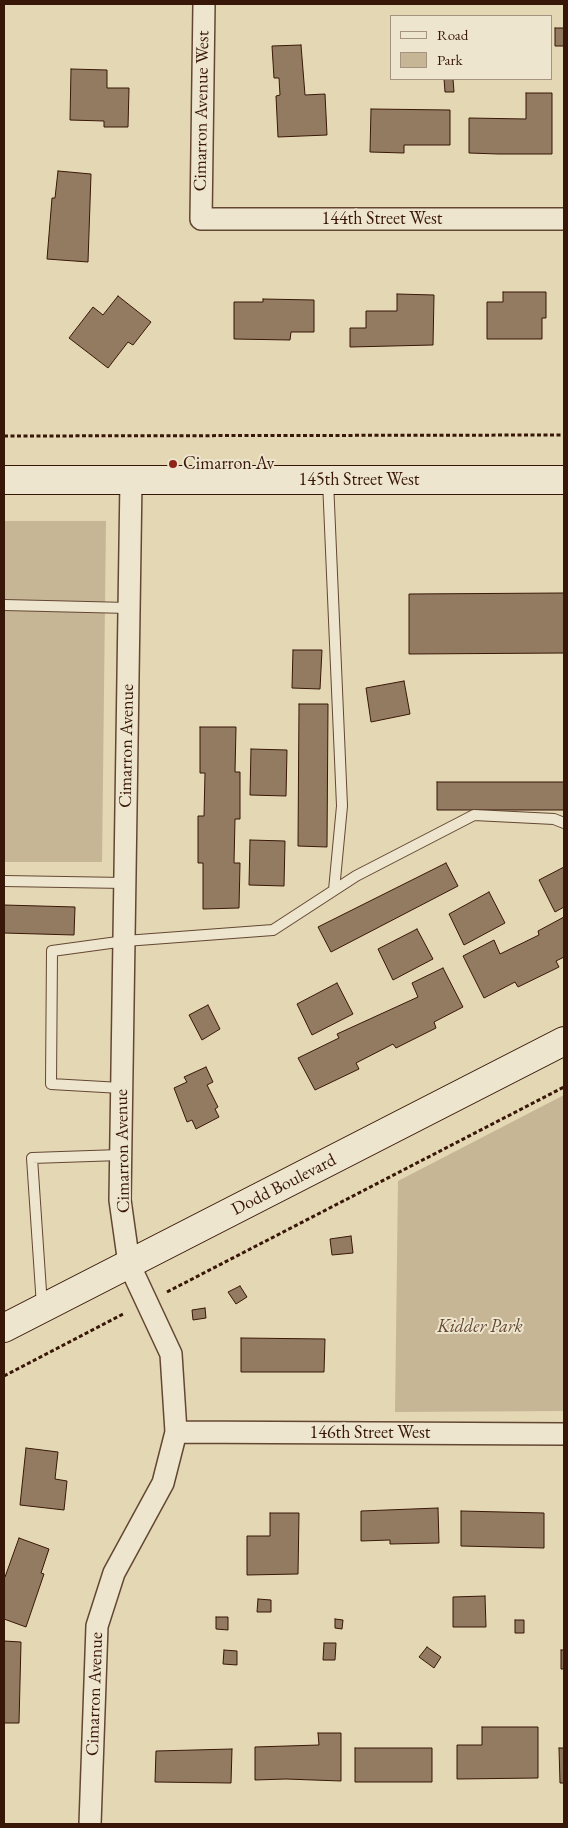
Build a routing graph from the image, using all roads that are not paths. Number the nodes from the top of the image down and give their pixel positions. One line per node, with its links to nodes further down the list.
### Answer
1 (204, 4): 2 (street, Cimarron Avenue West)
2 (201, 219): 3 (street, 144th Street West)
3 (564, 219)
4 (4, 480): 5 (street, 145th Street West)
5 (131, 480): 6 (street, 145th Street West); 9 (street, Cimarron Avenue)
6 (328, 480): 7 (street, 145th Street West); 13 (lane)
7 (564, 480)
8 (4, 605): 9 (lane)
9 (129, 608): 12 (street, Cimarron Avenue)
10 (564, 823): 13 (lane)
11 (4, 881): 12 (lane)
12 (125, 883): 14 (street, Cimarron Avenue)
13 (334, 890): 14 (lane)
14 (125, 941): 16 (street, Cimarron Avenue); 16 (lane)
15 (564, 1041): 18 (street, Dodd Boulevard)
16 (121, 1088): 17 (street, Cimarron Avenue)
17 (120, 1155): 18 (street, Cimarron Avenue); 19 (lane)
18 (129, 1264): 19 (street, Dodd Boulevard); 21 (street, Cimarron Avenue)
19 (42, 1308): 20 (street, Dodd Boulevard)
20 (4, 1328)
21 (176, 1432): 22 (street, 146th Street West); 23 (street, Cimarron Avenue)
22 (564, 1434)
23 (90, 1824)

